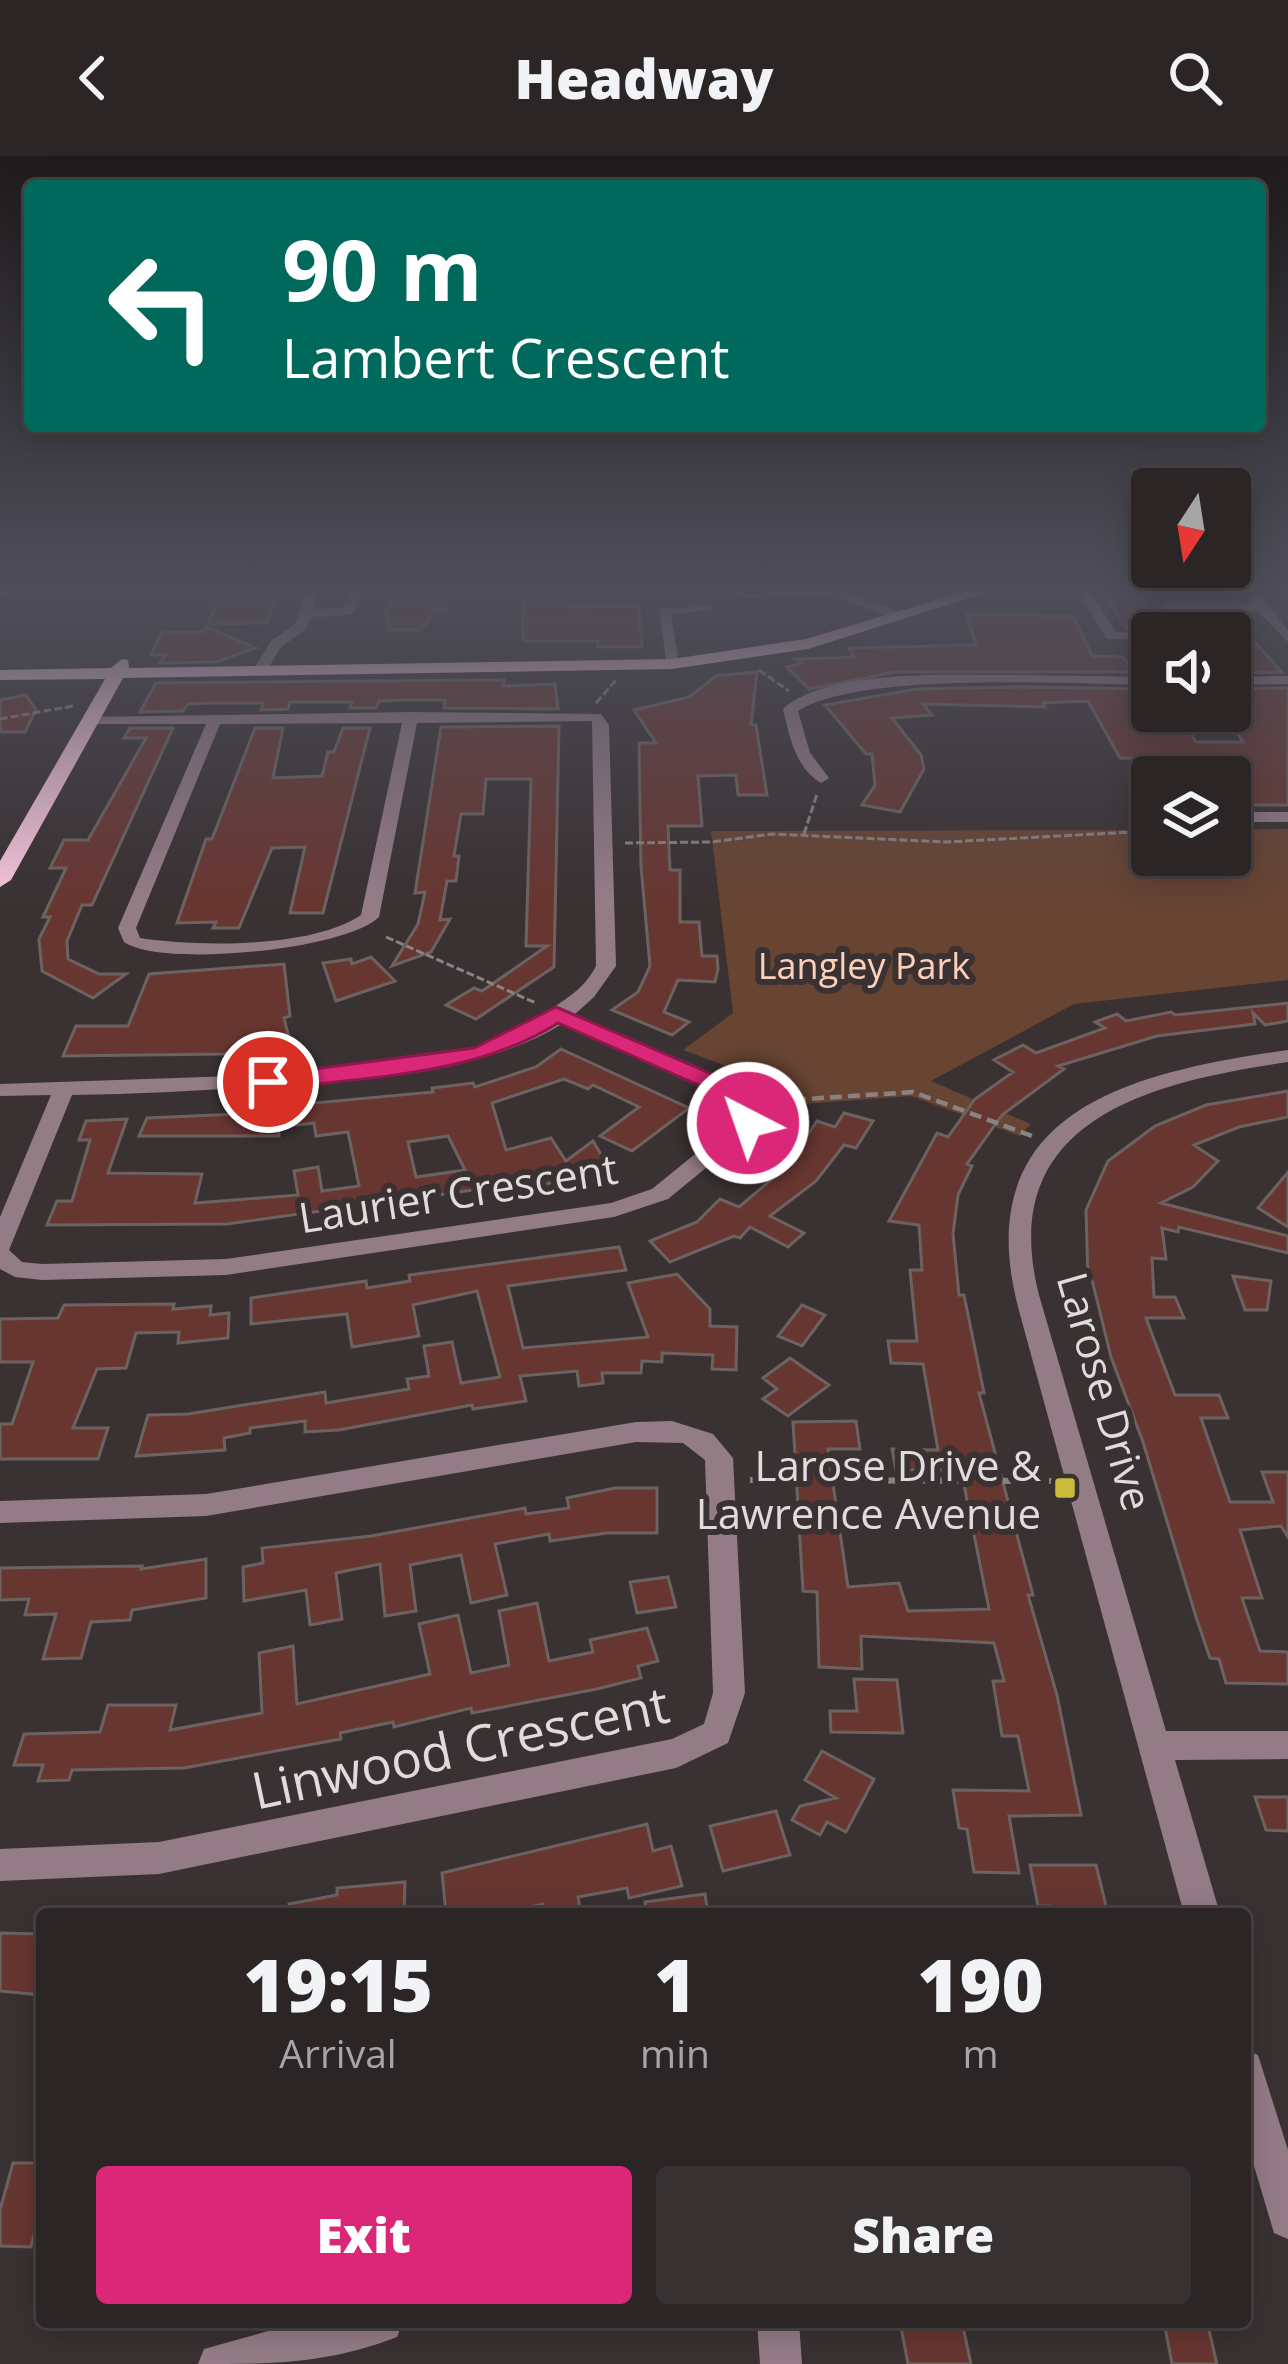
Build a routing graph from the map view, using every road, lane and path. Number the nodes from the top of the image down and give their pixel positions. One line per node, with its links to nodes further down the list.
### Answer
1 (98, 694): 7 (main road)
2 (603, 694): 6 (path)
3 (793, 694): 5 (path)
4 (822, 694): 5 (street)
5 (800, 699): 11 (street)
6 (592, 707)
7 (82, 713): 9 (path); 10 (street); 17 (main road)
8 (411, 716): 10 (street); 10 (street); 16 (street)
9 (0, 718)
10 (215, 719)
11 (819, 786): 15 (path)
12 (1251, 817): 13 (street)
13 (1288, 817)
14 (1131, 832): 15 (path)
15 (804, 834): 16 (path)
16 (604, 843): 19 (street)
17 (0, 880)
18 (386, 937): 19 (path)
19 (557, 1014): 21 (street); 26 (street, Laurier Crescent)
20 (1288, 1056): 24 (street, Larose Drive)
21 (64, 1089): 22 (street); 25 (street)
22 (0, 1090)
23 (776, 1102): 24 (path)
24 (1054, 1145): 28 (street, Larose Drive)
25 (0, 1245)
26 (0, 1256)
27 (750, 1480): 28 (path)
28 (1082, 1481): 31 (street, Larose Drive)
29 (0, 1512): 32 (street, Linwood Crescent)
30 (1288, 1745): 31 (street)
31 (1155, 1747): 33 (street, Larose Drive)
32 (0, 1865)
33 (1200, 1908)
34 (1251, 2112): 35 (street)
35 (1288, 2219)
36 (359, 2328): 38 (street)
37 (778, 2328): 39 (street)
38 (219, 2364)
39 (781, 2364)

